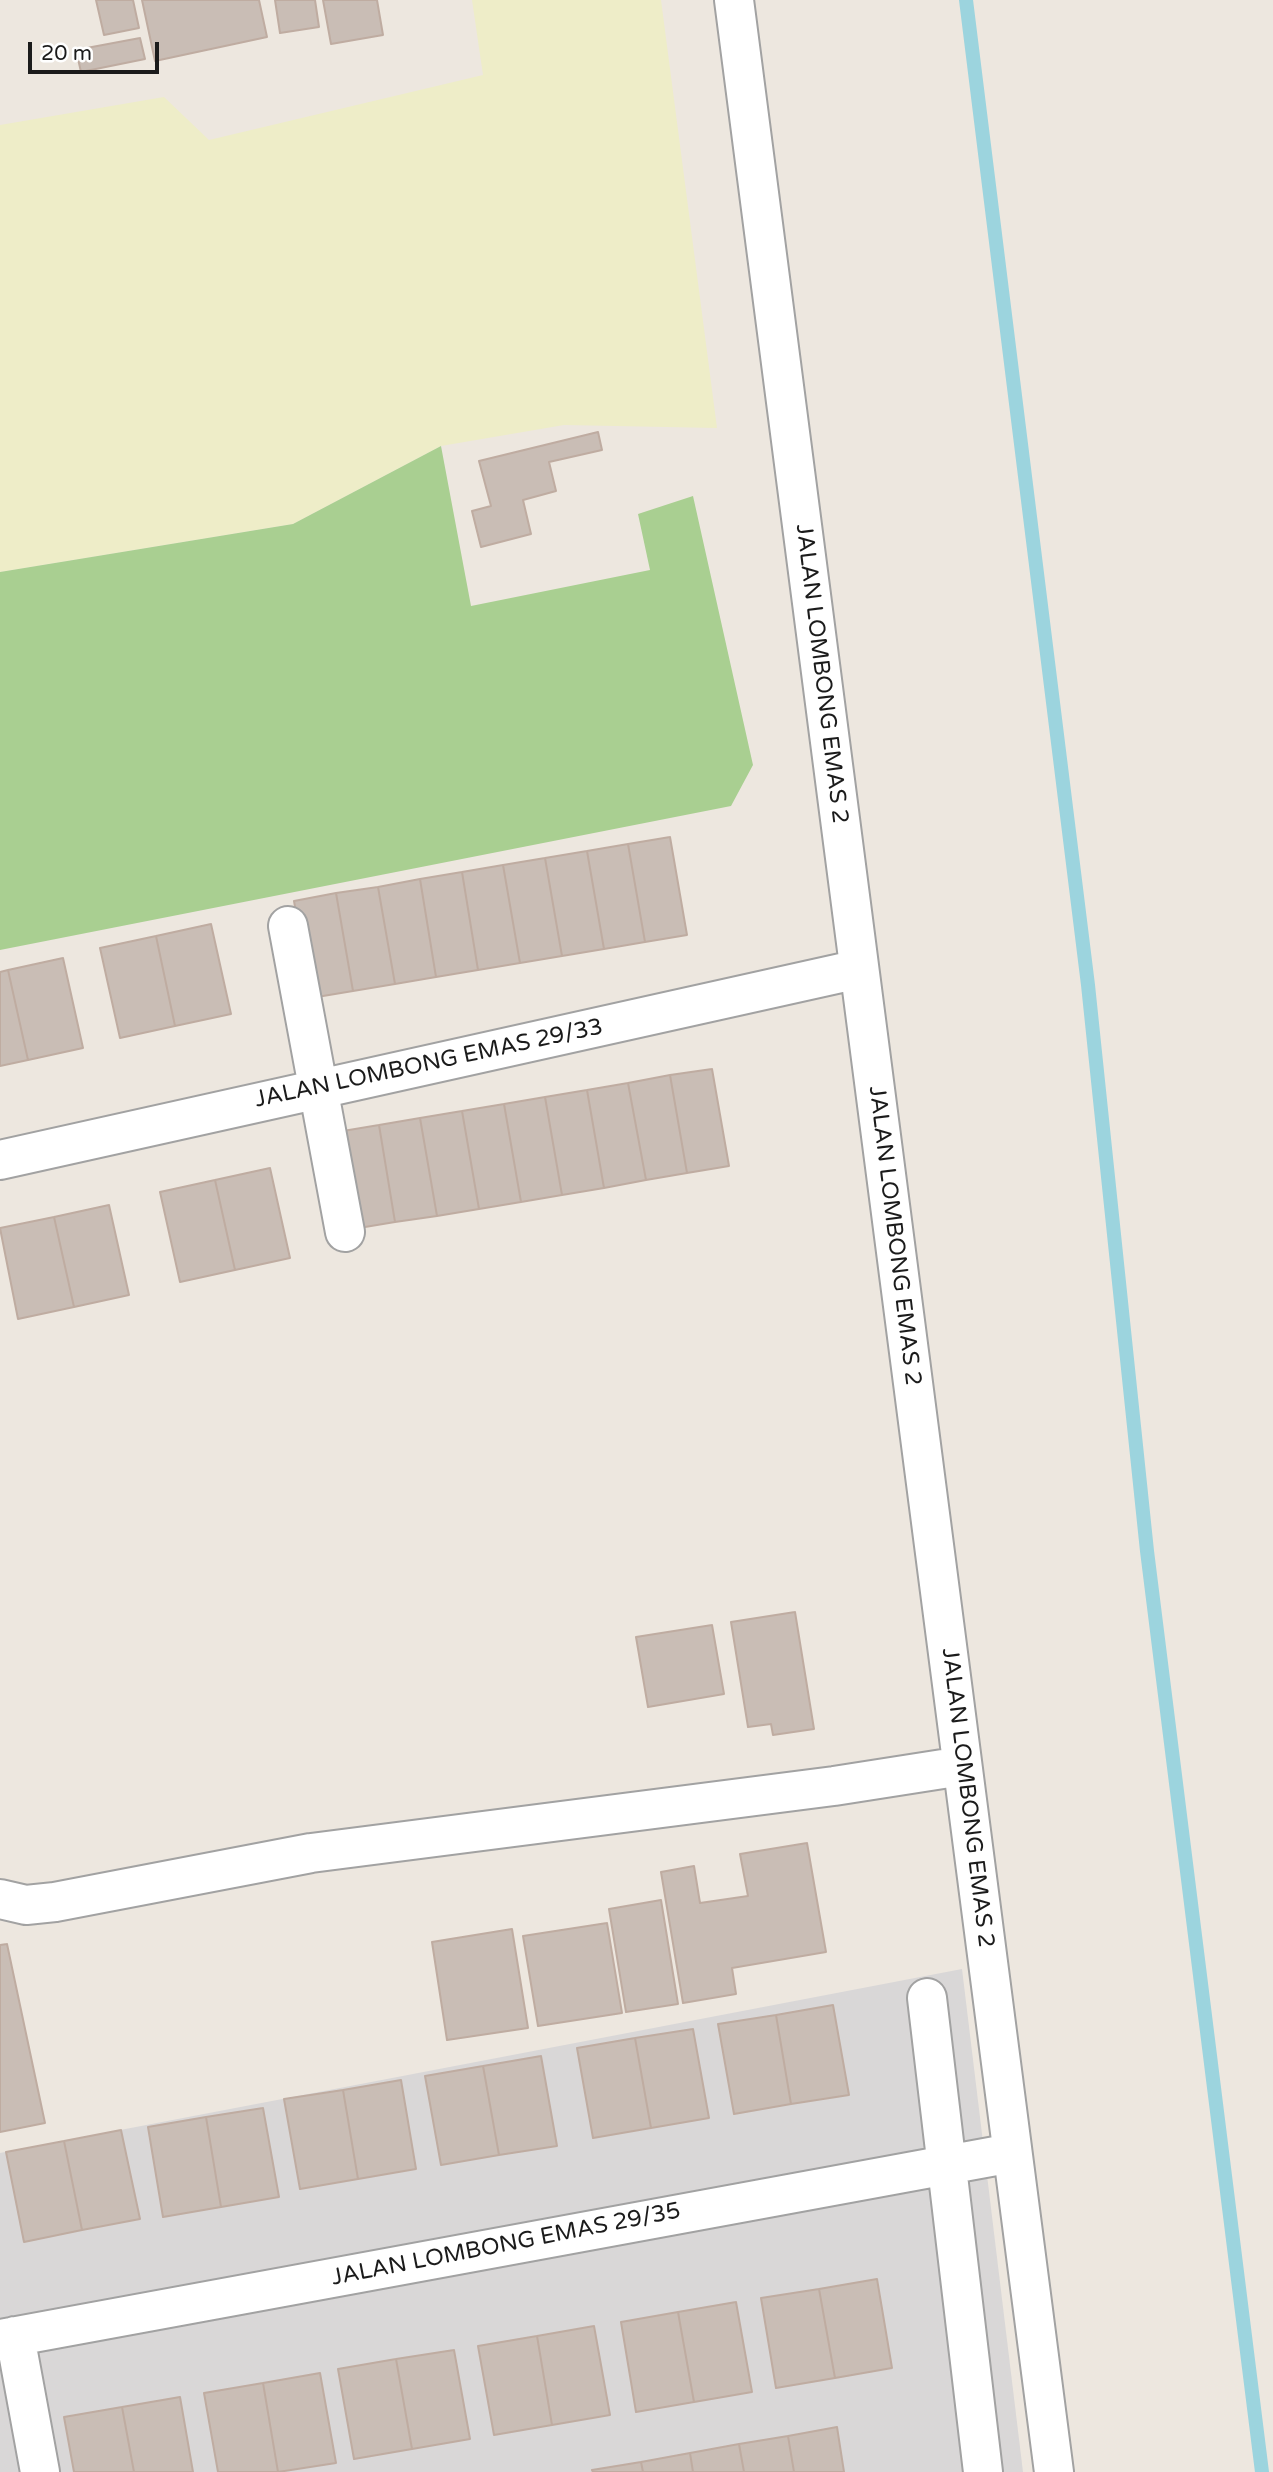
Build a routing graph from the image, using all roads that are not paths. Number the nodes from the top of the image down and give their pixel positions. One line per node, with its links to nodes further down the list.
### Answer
1 (734, 0): 3 (street, JALAN LOMBONG EMAS 2)
2 (288, 926): 4 (street)
3 (859, 969): 4 (street, JALAN LOMBONG EMAS 29/33); 7 (street, JALAN LOMBONG EMAS 2)
4 (318, 1088): 5 (street, JALAN LOMBONG EMAS 29/33); 6 (street)
5 (0, 1160)
6 (345, 1232)
7 (962, 1766): 8 (street); 10 (street, JALAN LOMBONG EMAS 2)
8 (0, 1899)
9 (927, 1998): 11 (street)
10 (1012, 2153): 11 (street, JALAN LOMBONG EMAS 29/35); 15 (street, JALAN LOMBONG EMAS 2)
11 (947, 2163): 12 (street, JALAN LOMBONG EMAS 29/35); 14 (street)
12 (8, 2338): 13 (street)
13 (40, 2472)
14 (983, 2472)
15 (1054, 2472)

